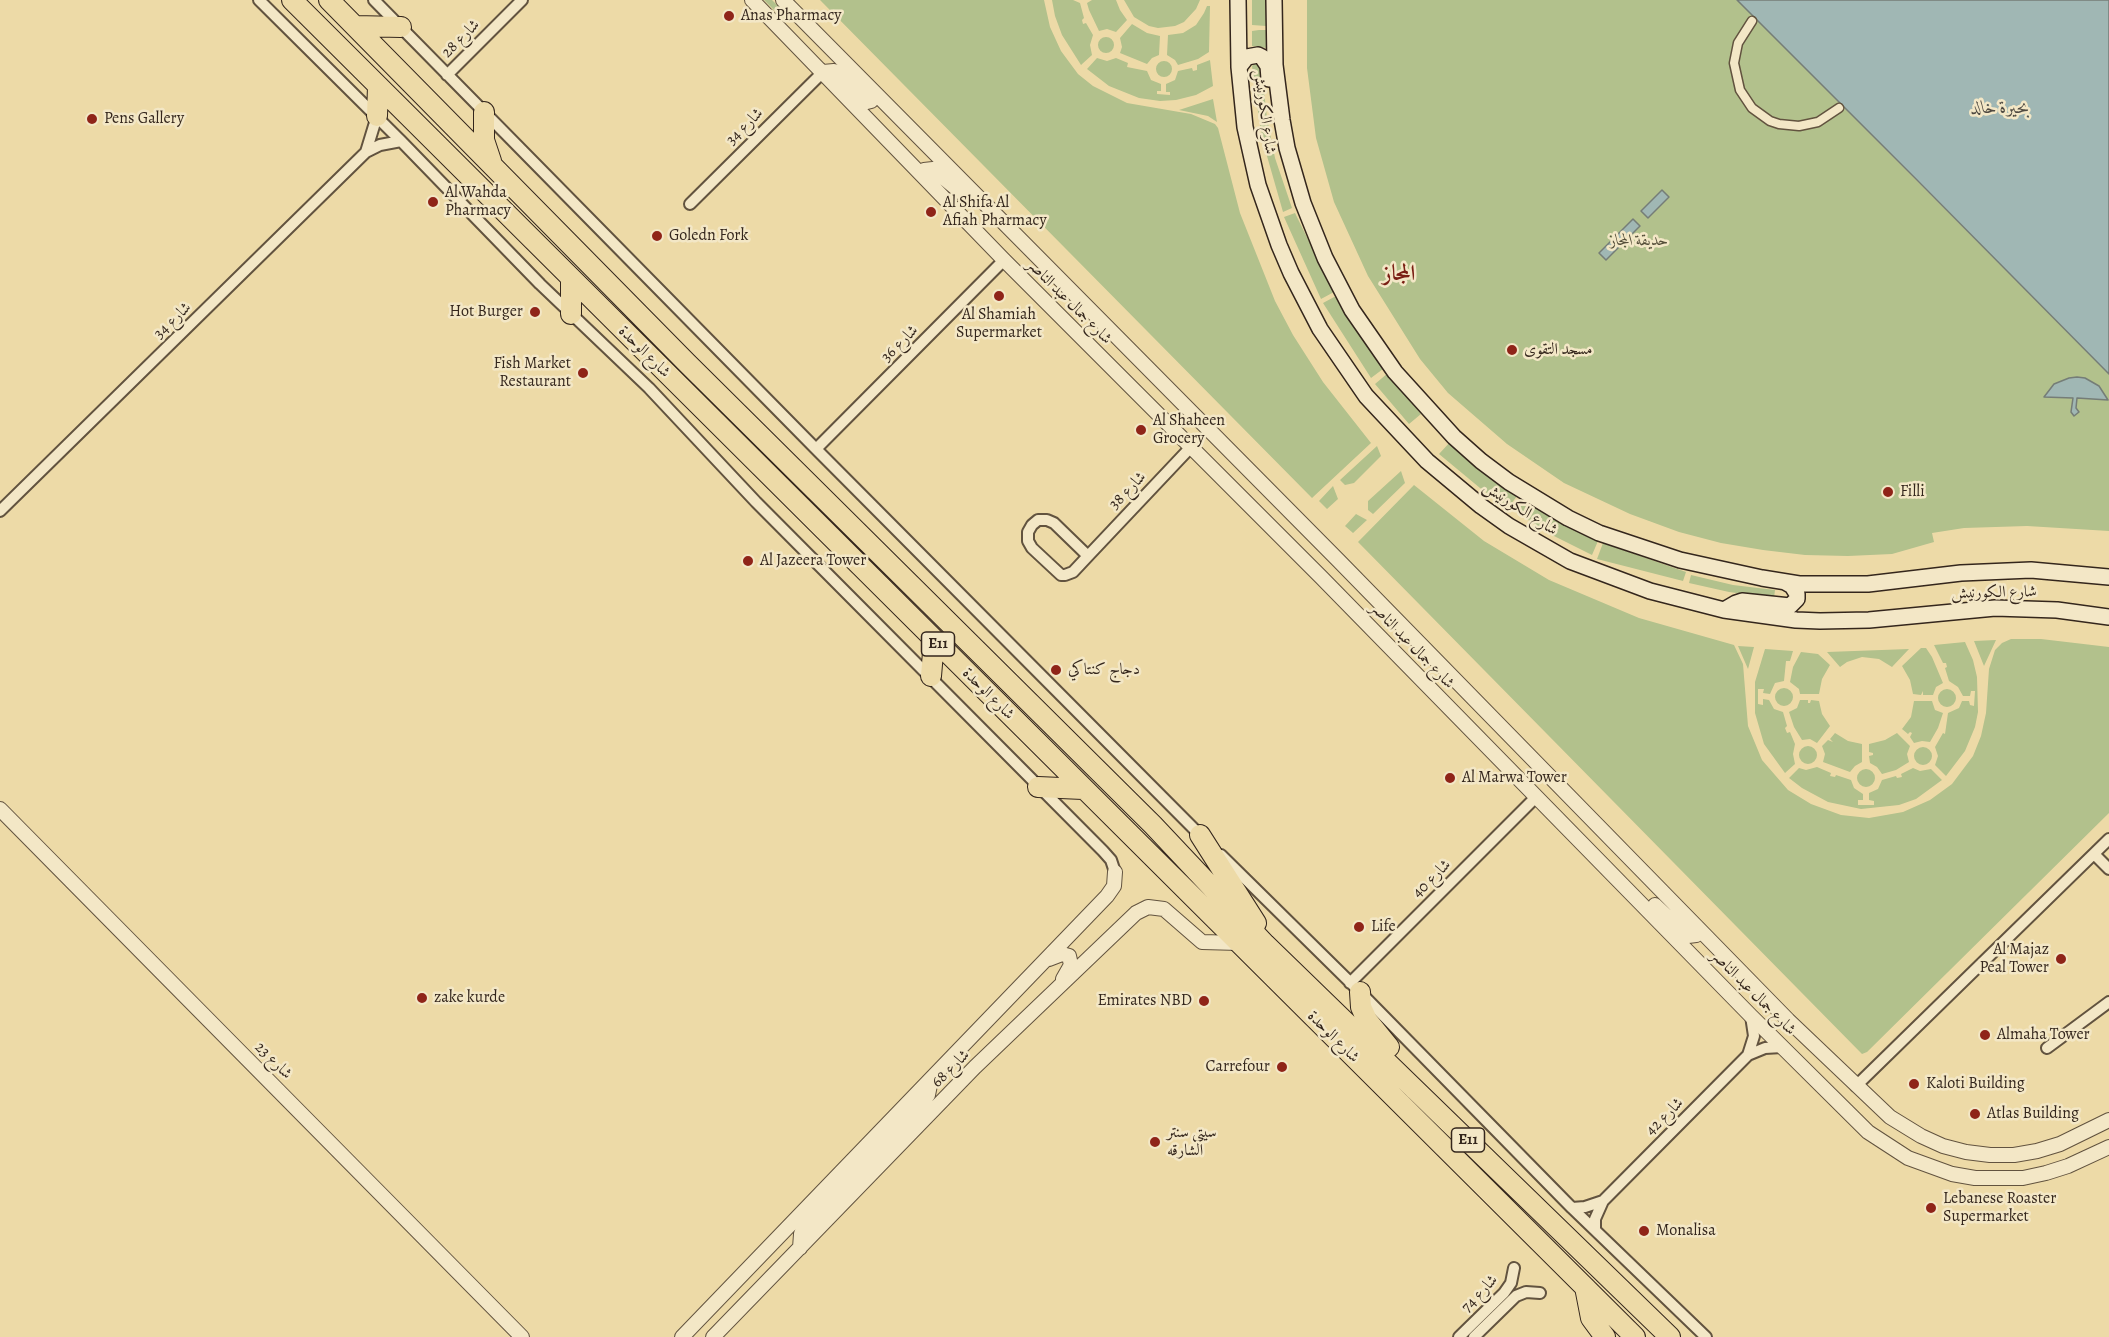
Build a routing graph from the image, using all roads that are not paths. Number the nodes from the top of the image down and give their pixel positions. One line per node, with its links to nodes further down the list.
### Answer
1 (259, 0): 20 (street)
2 (292, 0): 16 (highway, شارع الوحدة / E11)
3 (329, 0): 11 (highway, شارع الوحدة / E11)
4 (374, 0): 12 (street)
5 (522, 0): 15 (street, شارع 28)
6 (752, 0): 14 (street, شارع جمال عبد الناصر)
7 (783, 0): 17 (street, شارع جمال عبد الناصر)
8 (1238, 0): 13 (main road, شارع الكورنيش)
9 (1274, 0): 21 (main road, شارع الكورنيش)
10 (1752, 21): 18 (street)
11 (355, 26): 12 (highway); 24 (highway, شارع الوحدة / E11)
12 (401, 27): 15 (street)
13 (1239, 67): 21 (main road); 37 (main road, شارع الكورنيش)
14 (823, 72): 17 (street); 25 (street, شارع جمال عبد الناصر); 27 (street, شارع 34)
15 (447, 75): 19 (street)
16 (378, 86): 20 (highway); 29 (highway, شارع الوحدة / E11)
17 (877, 95): 26 (street, شارع جمال عبد الناصر)
18 (1839, 108)
19 (484, 112): 24 (highway); 32 (street)
20 (376, 116): 22 (street); 23 (street)
21 (1282, 120): 36 (main road, شارع الكورنيش)
22 (401, 141): 23 (street, شارع 34); 30 (street)
23 (366, 152): 33 (street, شارع 34)
24 (493, 166): 53 (highway, شارع الوحدة / E11)
25 (921, 173): 26 (street); 28 (street, شارع جمال عبد الناصر)
26 (980, 200): 51 (street, شارع جمال عبد الناصر)
27 (690, 204)
28 (1004, 260): 31 (street, شارع جمال عبد الناصر); 32 (street, شارع 36)
29 (570, 279): 30 (highway); 39 (highway, شارع الوحدة / E11)
30 (571, 314): 40 (street)
31 (1190, 448): 34 (street, شارع 38); 43 (street, شارع جمال عبد الناصر)
32 (816, 449): 45 (street)
33 (0, 511)
34 (1088, 556): 34 (street, شارع 38)
35 (2109, 577): 36 (main road, شارع الكورنيش)
36 (1785, 582): 37 (main road)
37 (1724, 610): 38 (main road, شارع الكورنيش)
38 (2109, 617)
39 (934, 641): 40 (highway); 42 (highway, شارع الوحدة / E11)
40 (931, 676): 41 (street)
41 (1038, 787): 42 (highway); 49 (street)
42 (1083, 789): 52 (highway, شارع الوحدة / E11)
43 (1536, 797): 50 (street, شارع جمال عبد الناصر); 55 (street, شارع 40)
44 (0, 809): 76 (street, شارع 23)
45 (1200, 835): 53 (highway); 55 (street)
46 (2109, 839): 47 (street)
47 (2094, 854): 48 (street); 66 (street)
48 (2109, 869)
49 (1115, 872): 54 (street, شارع 68)
50 (1635, 897): 51 (street); 57 (street, شارع جمال عبد الناصر)
51 (1700, 928): 60 (street, شارع جمال عبد الناصر)
52 (1239, 943): 56 (street, شارع 68); 74 (highway, شارع الوحدة / E11)
53 (1265, 944): 64 (highway, شارع الوحدة / E11)
54 (1041, 964): 56 (street); 65 (street, شارع 68)
55 (1355, 987): 64 (highway); 70 (street)
56 (1058, 989): 72 (street, شارع 68)
57 (1735, 999): 59 (street, شارع جمال عبد الناصر); 60 (street)
58 (2109, 1002): 62 (street)
59 (1751, 1016): 61 (street, شارع جمال عبد الناصر); 63 (street)
60 (1788, 1020): 66 (street, شارع جمال عبد الناصر)
61 (1782, 1047): 63 (street); 68 (street, شارع جمال عبد الناصر)
62 (2047, 1048)
63 (1748, 1055): 69 (street, شارع 42)
64 (1405, 1079): 83 (highway, شارع الوحدة / E11)
65 (931, 1080): 72 (street); 77 (street, شارع 68)
66 (1856, 1086): 67 (street, شارع جمال عبد الناصر)
67 (2109, 1120)
68 (2109, 1147)
69 (1603, 1201): 70 (street); 71 (street, شارع 42)
70 (1572, 1208): 71 (street)
71 (1595, 1230): 84 (street)
72 (800, 1248): 78 (street, شارع 68)
73 (1514, 1268): 79 (street, شارع 74)
74 (1585, 1287): 81 (highway); 82 (highway, شارع الوحدة / E11)
75 (1540, 1293): 80 (street, شارع 74)
76 (522, 1337)
77 (682, 1337)
78 (713, 1337)
79 (1460, 1337)
80 (1474, 1337)
81 (1605, 1337)
82 (1635, 1337)
83 (1670, 1337)
84 (1706, 1337)

